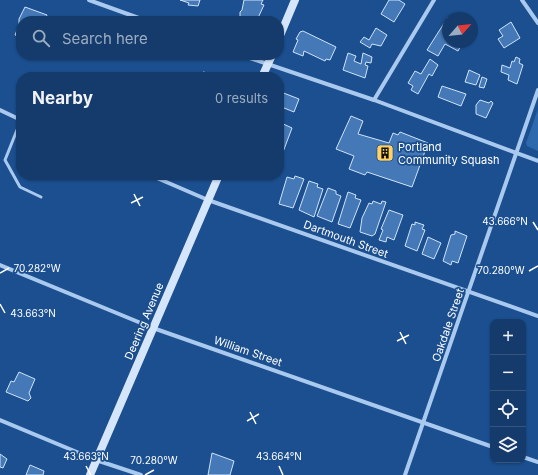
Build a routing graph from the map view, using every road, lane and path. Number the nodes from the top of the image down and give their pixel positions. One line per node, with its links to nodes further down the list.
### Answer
1 (89, 0): 5 (street)
2 (296, 0): 7 (main road)
3 (434, 0): 13 (street)
4 (522, 0): 6 (street)
5 (133, 16)
6 (538, 23)
7 (284, 27)
8 (256, 60): 10 (street)
9 (270, 60): 10 (main road)
10 (268, 64): 11 (main road); 13 (street)
11 (264, 72)
12 (538, 90): 17 (street, Oakdale Street)
13 (374, 100): 17 (street)
14 (0, 110): 15 (street)
15 (16, 118)
16 (16, 132): 19 (lane)
17 (516, 153): 18 (street); 26 (street, Oakdale Street)
18 (538, 161)
19 (16, 180)
20 (16, 180): 23 (lane)
21 (162, 180): 24 (street, Dartmouth Street)
22 (217, 180): 24 (main road, Deering Avenue)
23 (41, 198)
24 (208, 200): 26 (street, Dartmouth Street); 28 (main road, Deering Avenue)
25 (0, 264): 28 (street, William Street)
26 (469, 292): 27 (street, Dartmouth Street); 30 (street, Oakdale Street)
27 (538, 316)
28 (153, 328): 30 (street, William Street); 33 (main road, Deering Avenue)
29 (0, 420): 33 (street)
30 (423, 423): 31 (street, William Street); 37 (street, Oakdale Street)
31 (490, 446)
32 (526, 458): 34 (street)
33 (96, 460): 35 (main road, Deering Avenue); 36 (street)
34 (538, 462)
35 (90, 475)
36 (141, 475)
37 (405, 475)

